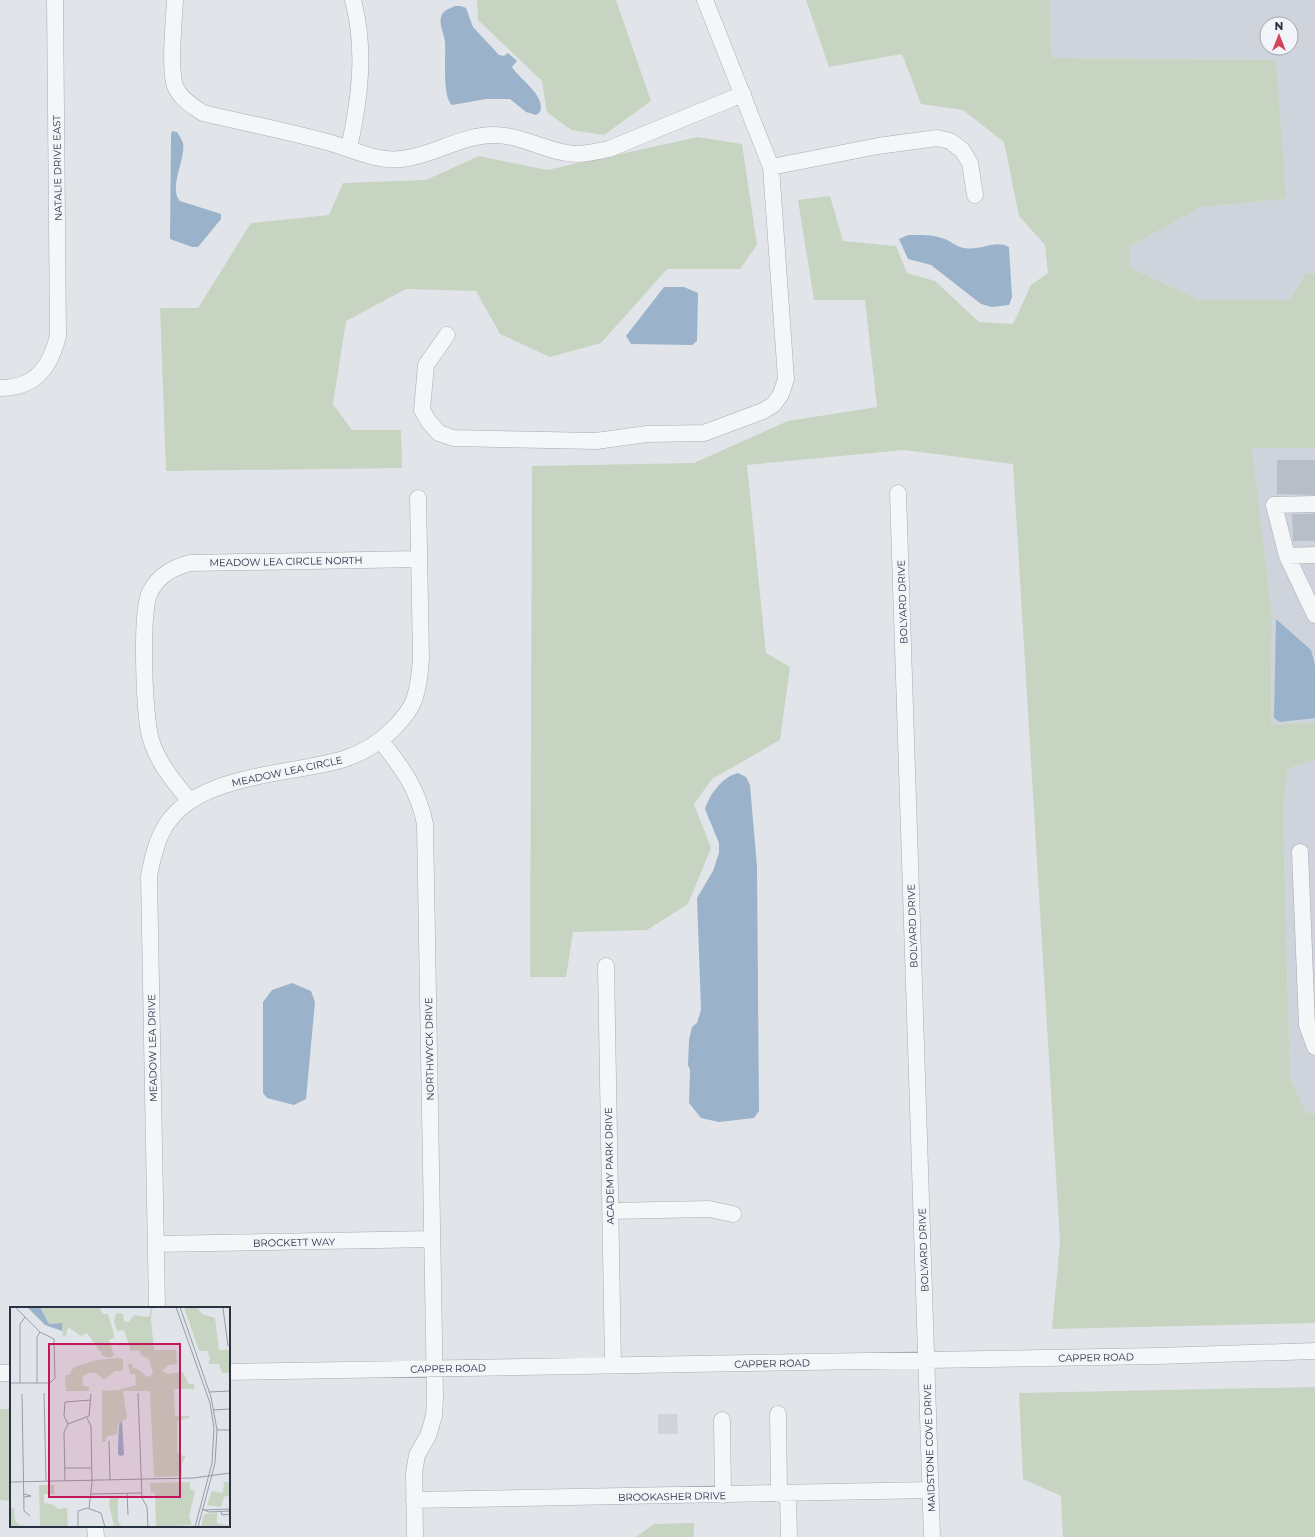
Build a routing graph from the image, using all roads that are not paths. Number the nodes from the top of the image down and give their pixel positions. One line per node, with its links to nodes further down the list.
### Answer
1 (55, 0): 10 (street, NATALIE DRIVE EAST)
2 (175, 0): 6 (street)
3 (353, 0): 6 (street)
4 (705, 0): 5 (street)
5 (743, 94): 6 (street); 7 (street)
6 (349, 148)
7 (771, 166): 8 (street); 9 (street)
8 (975, 195)
9 (447, 335)
10 (0, 388)
11 (898, 493): 29 (street, BOLYARD DRIVE)
12 (418, 498): 16 (street)
13 (1315, 504): 15 (street)
14 (1315, 555): 15 (street)
15 (1288, 556): 17 (street)
16 (419, 560): 18 (street, MEADOW LEA CIRCLE); 19 (street, MEADOW LEA CIRCLE NORTH)
17 (1313, 607)
18 (381, 741): 19 (street, MEADOW LEA CIRCLE); 25 (street, NORTHWYCK DRIVE)
19 (190, 800): 26 (street, MEADOW LEA DRIVE)
20 (1300, 852): 22 (street)
21 (606, 966): 23 (street, ACADEMY PARK DRIVE)
22 (1315, 1047)
23 (610, 1211): 24 (street); 30 (street, ACADEMY PARK DRIVE)
24 (733, 1214)
25 (432, 1239): 26 (street, BROCKETT WAY); 31 (street, NORTHWYCK DRIVE)
26 (156, 1244): 27 (street, MEADOW LEA DRIVE)
27 (157, 1307)
28 (1315, 1351): 29 (street, CAPPER ROAD)
29 (926, 1360): 30 (street, CAPPER ROAD); 37 (street, MAIDSTONE COVE DRIVE)
30 (613, 1365): 31 (street, CAPPER ROAD)
31 (434, 1369): 32 (street, CAPPER ROAD); 40 (street, NORTHWYCK DRIVE)
32 (230, 1372)
33 (10, 1373): 34 (street)
34 (0, 1374)
35 (778, 1414): 38 (street)
36 (722, 1420): 39 (street)
37 (931, 1490): 38 (street, BROOKASHER DRIVE); 45 (street, MAIDSTONE COVE DRIVE)
38 (783, 1494): 39 (street, BROOKASHER DRIVE); 44 (street)
39 (723, 1495): 40 (street, BROOKASHER DRIVE)
40 (414, 1500): 43 (street, NORTHWYCK DRIVE)
41 (95, 1527): 42 (street)
42 (96, 1537)
43 (415, 1537)
44 (789, 1537)
45 (932, 1537)

